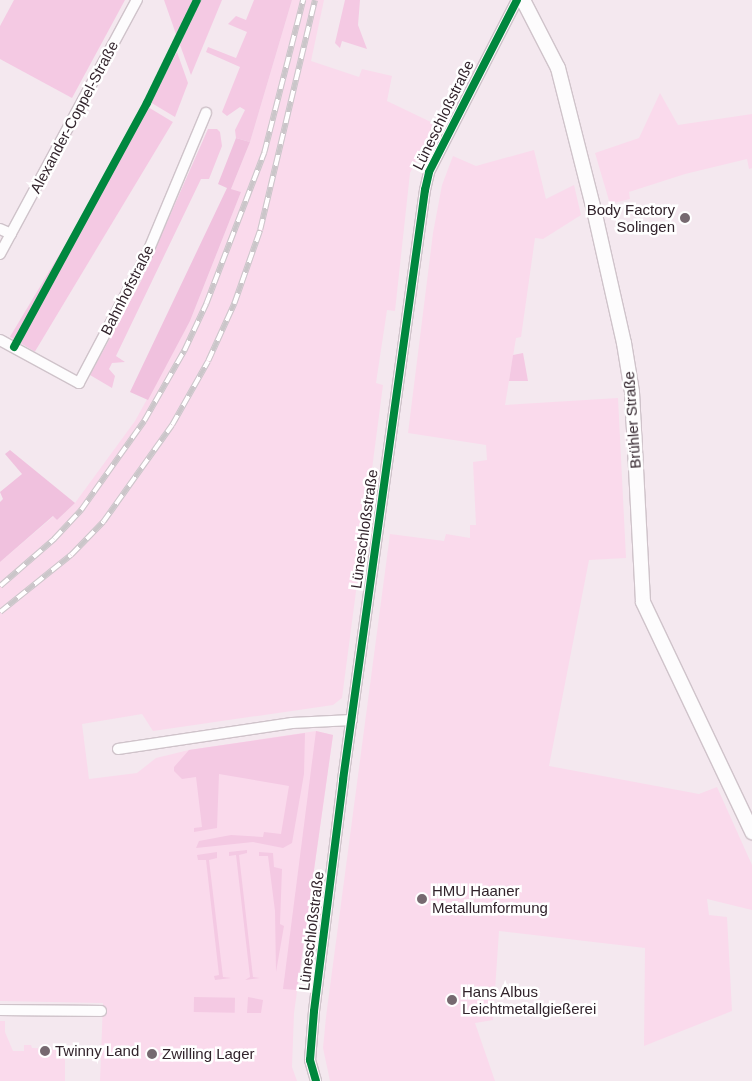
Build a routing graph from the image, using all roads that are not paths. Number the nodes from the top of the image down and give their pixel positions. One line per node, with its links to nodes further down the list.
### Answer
1 (137, 0): 6 (street, Alexander-Coppel-Straße)
2 (517, 0): 9 (street, Lüneschloßstraße)
3 (523, 0): 11 (main road, Brühler Straße)
4 (206, 113): 8 (street, Bahnhofstraße)
5 (0, 229): 6 (street)
6 (11, 234): 7 (street, Alexander-Coppel-Straße)
7 (0, 254)
8 (0, 340)
9 (352, 720): 10 (street); 14 (street, Lüneschloßstraße)
10 (118, 749)
11 (752, 832)
12 (0, 1010): 13 (street)
13 (101, 1011)
14 (316, 1081)

